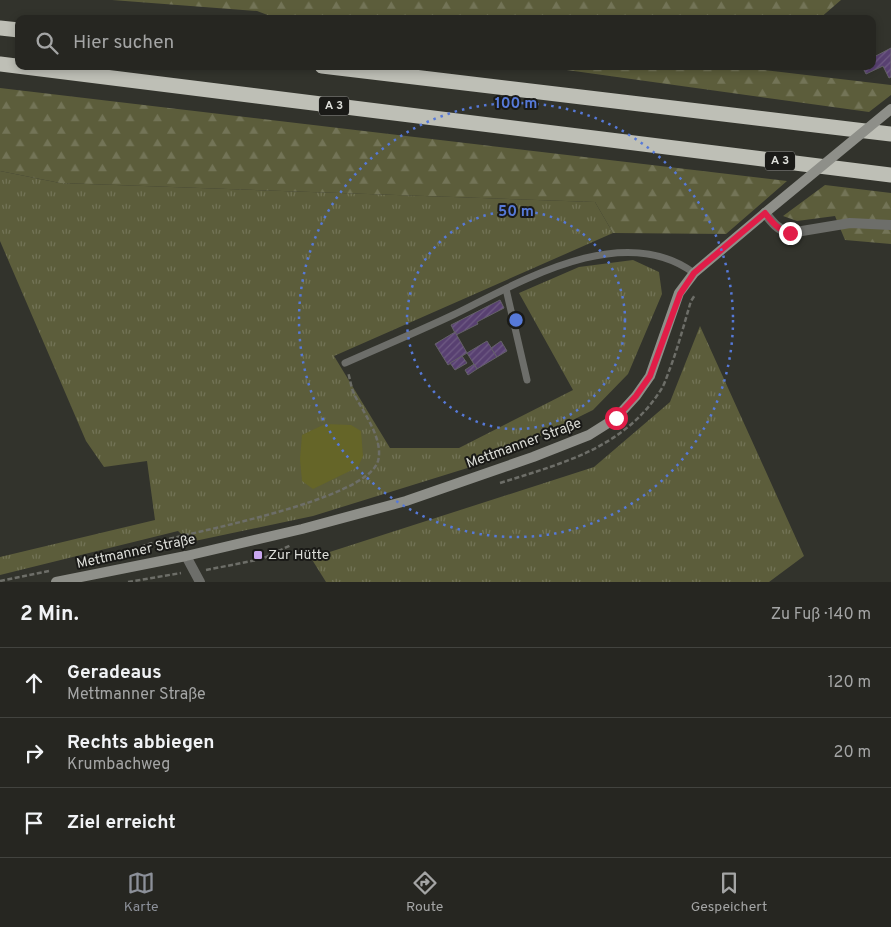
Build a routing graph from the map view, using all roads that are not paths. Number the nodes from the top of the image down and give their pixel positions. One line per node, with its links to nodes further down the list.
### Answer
1 (0, 28): 2 (highway)
2 (15, 30)
3 (0, 64): 4 (highway, A 3)
4 (15, 66)
5 (48, 70): 9 (highway, A 3)
6 (355, 70): 8 (highway)
7 (891, 109): 10 (main road, Mettmanner Straße, bridge)
8 (891, 134)
9 (891, 175)
10 (765, 213): 11 (street); 12 (main road, Mettmanner Straße)
11 (891, 225)
12 (694, 273): 13 (lane); 16 (main road, Mettmanner Straße)
13 (506, 288): 14 (lane); 15 (lane)
14 (345, 363)
15 (527, 380)
16 (186, 556): 17 (main road, Mettmanner Straße); 18 (street)
17 (56, 582)
18 (200, 582)

